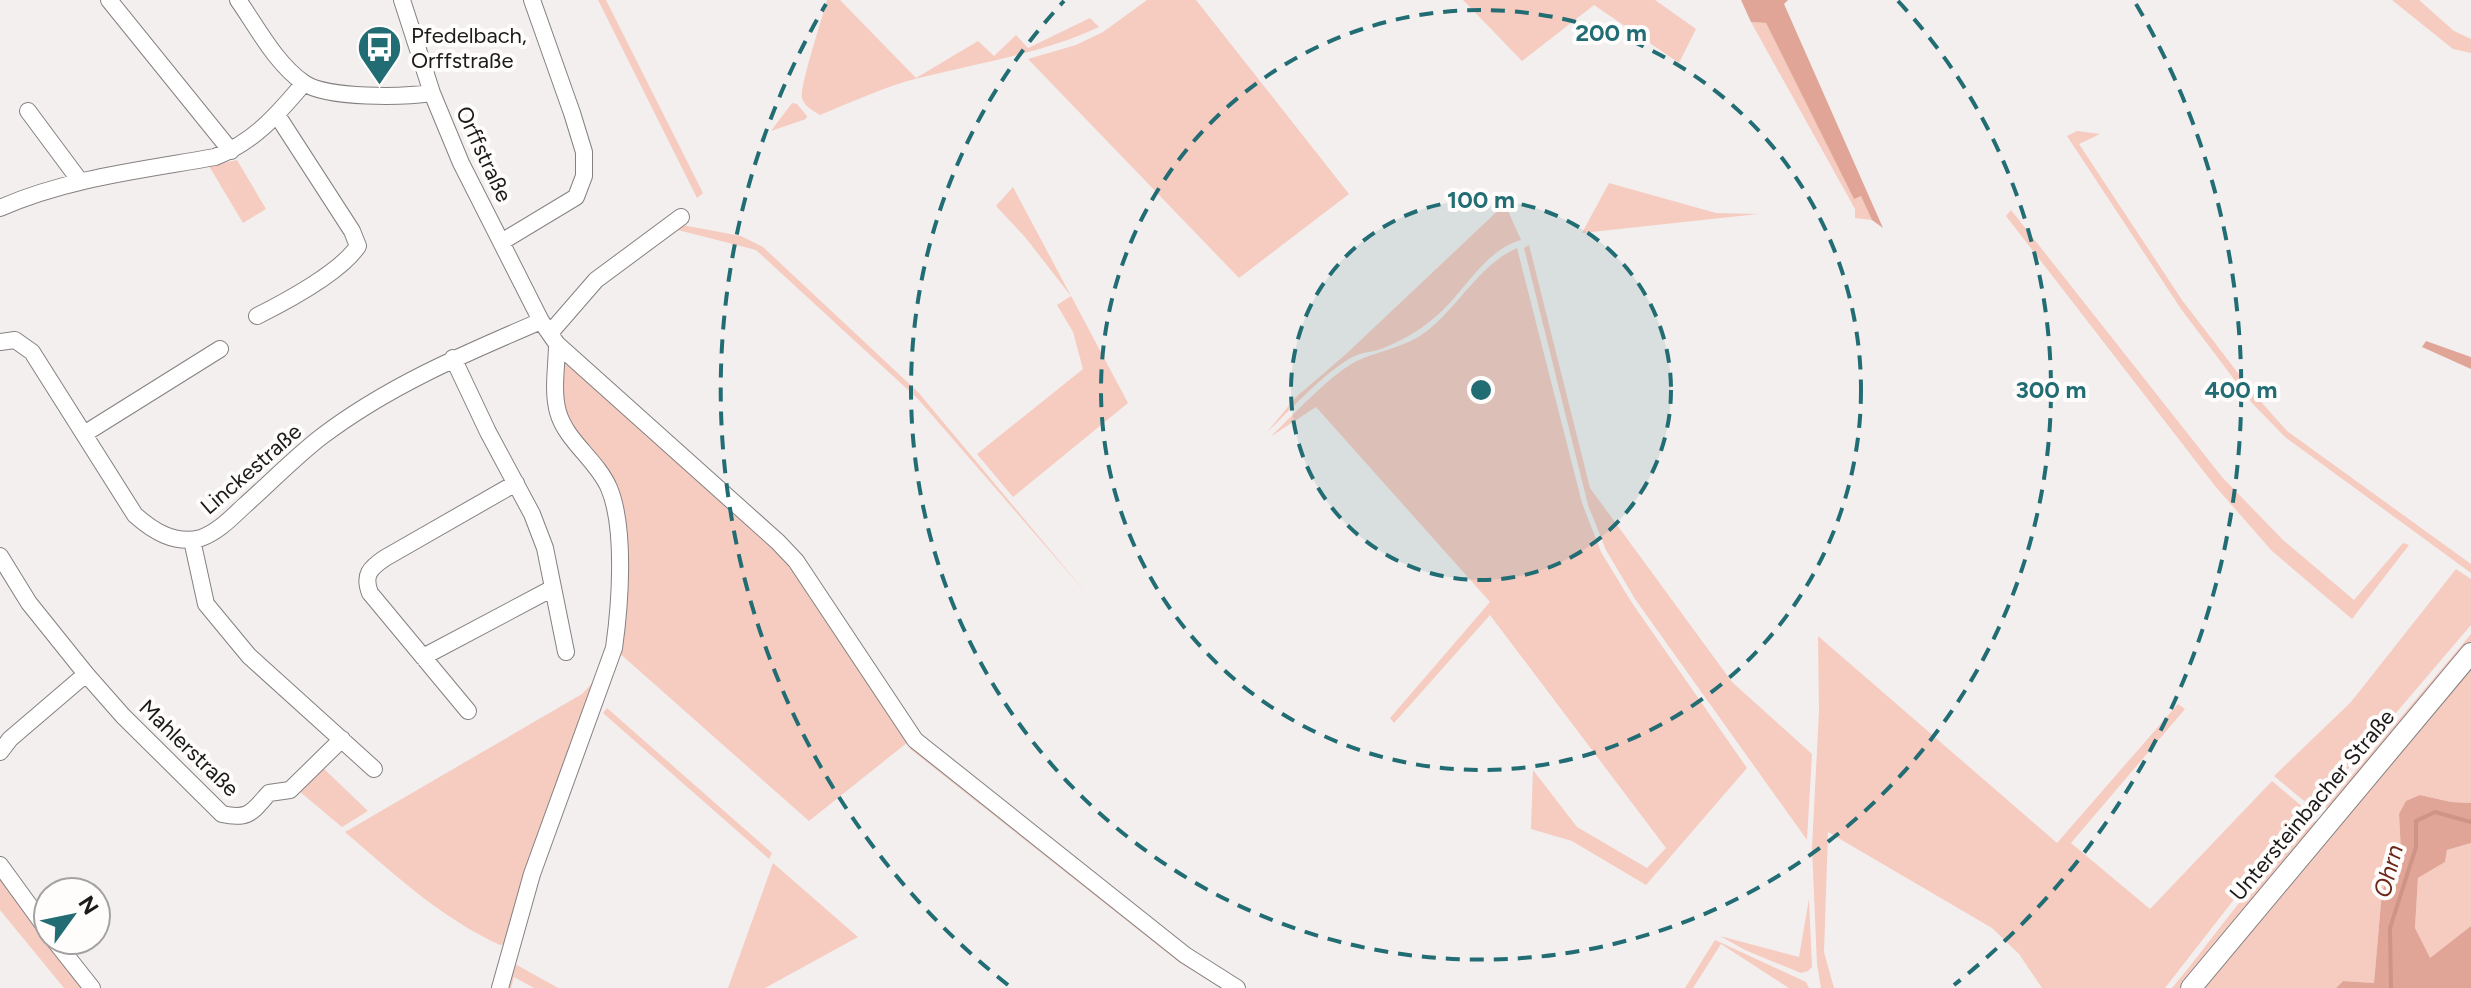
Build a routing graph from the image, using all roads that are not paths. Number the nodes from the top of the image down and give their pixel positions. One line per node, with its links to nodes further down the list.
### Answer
1 (109, 0): 9 (street)
2 (238, 0): 5 (street)
3 (402, 0): 6 (street, Orffstraße)
4 (532, 0): 13 (street)
5 (304, 83): 6 (street); 8 (street)
6 (432, 93): 13 (street, Orffstraße)
7 (28, 111): 10 (street)
8 (277, 115): 9 (street); 14 (street)
9 (231, 151): 10 (street)
10 (80, 181): 11 (street)
11 (0, 208)
12 (681, 217): 15 (street)
13 (503, 241): 15 (street, Orffstraße)
14 (257, 316)
15 (549, 332): 18 (street, Linckestraße); 36 (street); 37 (street)
16 (8, 341): 19 (street, Linckestraße)
17 (220, 349): 19 (street)
18 (453, 358): 20 (street); 21 (street, Linckestraße)
19 (84, 434): 21 (street, Linckestraße)
20 (516, 483): 23 (street); 26 (street)
21 (192, 540): 30 (street)
22 (0, 556): 27 (street)
23 (553, 588): 24 (street); 26 (street)
24 (566, 652)
25 (2471, 653): 38 (main road, Untersteinbacher Straße)
26 (423, 657): 28 (street)
27 (86, 674): 29 (street); 30 (street, Mahlerstraße)
28 (468, 711)
29 (3, 739)
30 (342, 739): 31 (street)
31 (374, 769)
32 (0, 865): 33 (street)
33 (32, 909)
34 (67, 956): 35 (street)
35 (92, 988)
36 (500, 988)
37 (1237, 988)
38 (2191, 988)

